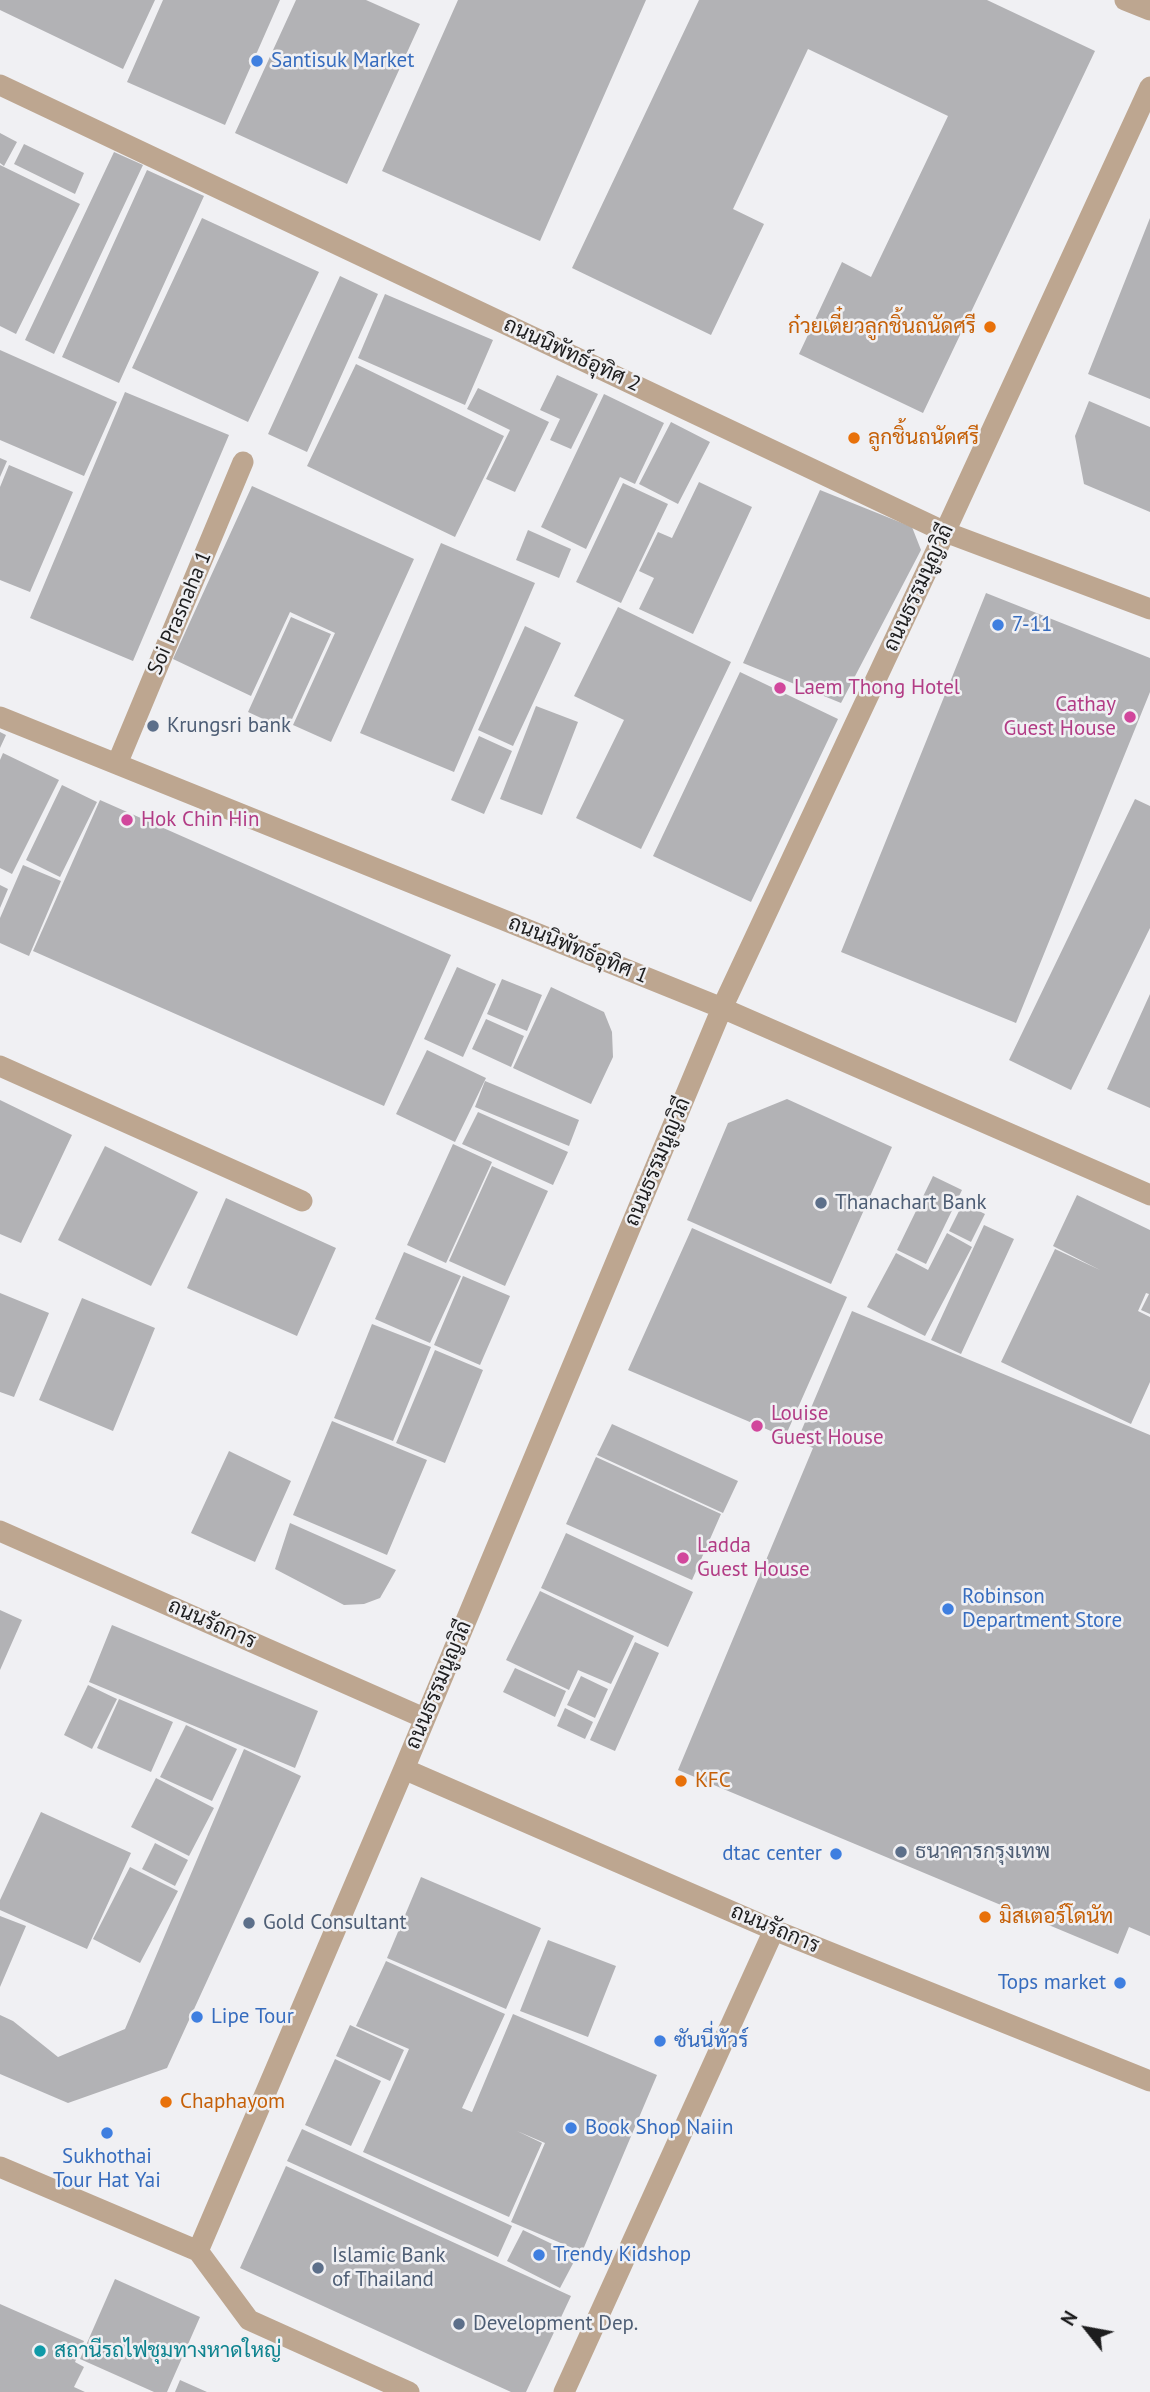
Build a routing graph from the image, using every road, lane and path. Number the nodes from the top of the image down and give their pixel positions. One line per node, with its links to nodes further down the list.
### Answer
1 (1125, 0): 2 (street)
2 (1150, 10)
3 (0, 85): 6 (street, ถนนนิพัทธ์อุทิศ 2)
4 (1150, 87): 6 (street, ถนนธรรมนูญวิถี)
5 (243, 462): 9 (street, Soi Prasnaha 1)
6 (945, 532): 7 (street, ถนนนิพัทธ์อุทิศ 2); 10 (street, ถนนธรรมนูญวิถี)
7 (1150, 609)
8 (0, 717): 9 (street, ถนนนิพัทธ์อุทิศ 1)
9 (117, 764): 10 (street, ถนนนิพัทธ์อุทิศ 1)
10 (722, 1008): 12 (street, ถนนนิพัทธ์อุทิศ 1); 15 (street, ถนนธรรมนูญวิถี)
11 (0, 1066): 13 (street)
12 (1150, 1195)
13 (302, 1201)
14 (0, 1531): 15 (street, ถนนรัถการ)
15 (425, 1718): 16 (street, ถนนธรรมนูญวิถี)
16 (404, 1769): 17 (street, ถนนรัถการ); 20 (street, ถนนธรรมนูญวิถี)
17 (774, 1930): 18 (street, ถนนรัถการ); 22 (street)
18 (1150, 2081)
19 (0, 2167): 20 (street)
20 (198, 2252): 21 (street)
21 (409, 2392)
22 (564, 2392)

